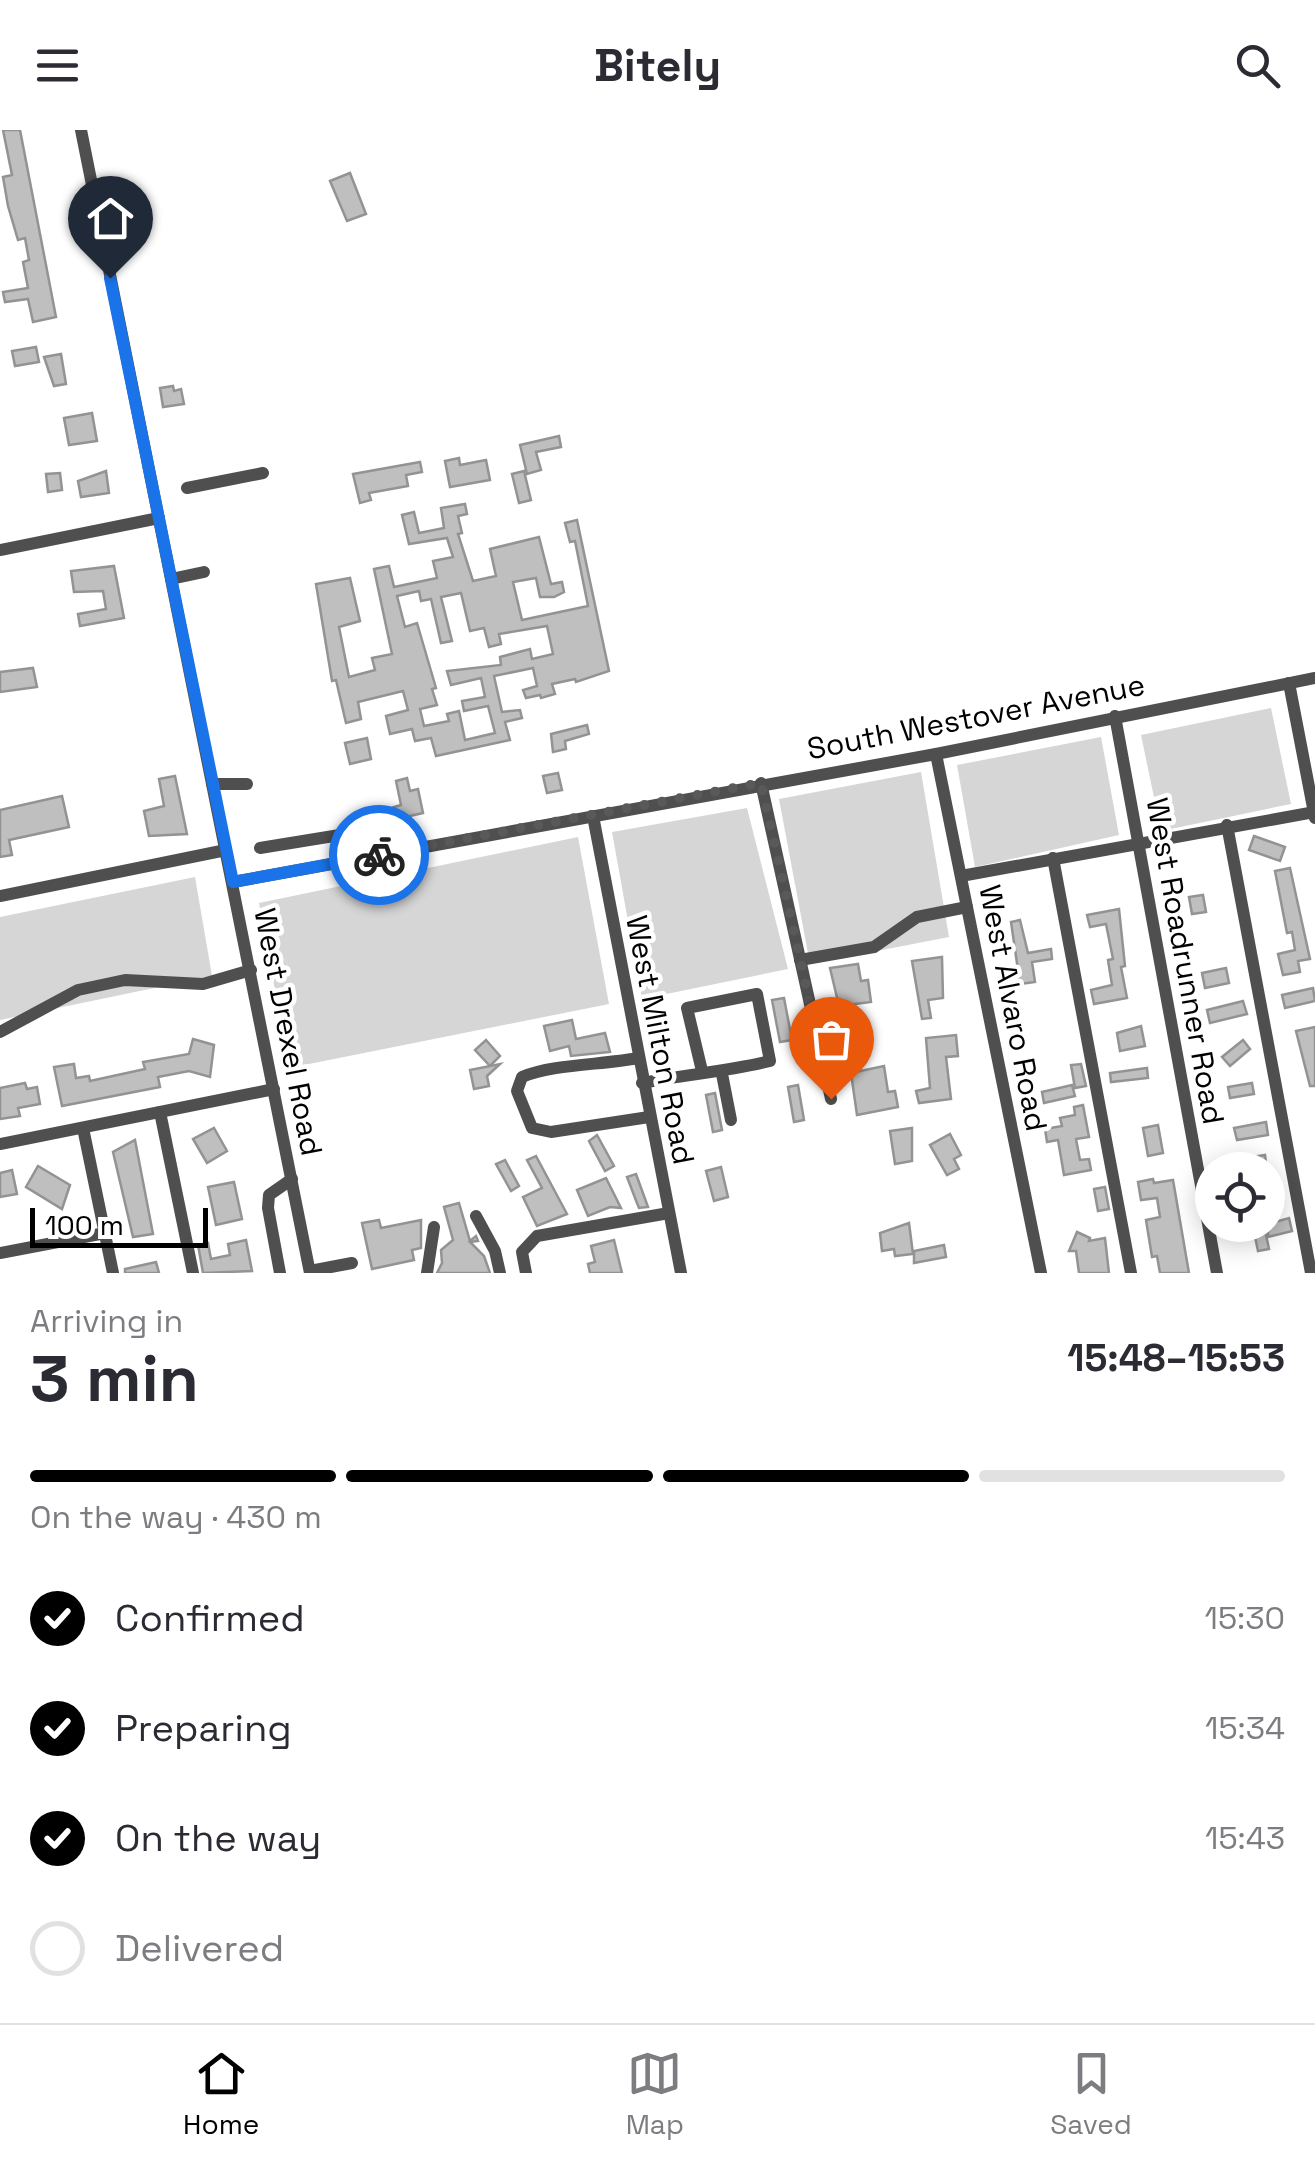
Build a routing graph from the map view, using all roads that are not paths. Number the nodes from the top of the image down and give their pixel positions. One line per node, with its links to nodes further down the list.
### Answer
1 (81, 130): 4 (street, West Drexel Road)
2 (262, 472): 3 (street)
3 (187, 488)
4 (158, 518): 5 (street); 7 (street, West Drexel Road)
5 (0, 550)
6 (204, 572): 7 (street)
7 (171, 579): 13 (street, West Drexel Road)
8 (1315, 678): 9 (street, South Westover Avenue)
9 (1289, 683): 10 (street, South Westover Avenue); 15 (street)
10 (1115, 716): 11 (street, South Westover Avenue); 19 (street, West Roadrunner Road)
11 (936, 754): 12 (street, South Westover Avenue); 23 (street, West Alvaro Road)
12 (761, 783): 16 (street, South Westover Avenue); 27 (street)
13 (212, 784): 14 (street); 21 (street, West Drexel Road)
14 (247, 784)
15 (1315, 814): 17 (street)
16 (592, 816): 24 (street, South Westover Avenue); 30 (street, West Milton Road)
17 (1227, 825): 19 (street); 59 (street)
18 (395, 826): 20 (street)
19 (1138, 842): 22 (street); 58 (street, West Roadrunner Road)
20 (260, 848)
21 (226, 850): 24 (street, West Drexel Road); 25 (street)
22 (1054, 858): 23 (street); 57 (street)
23 (961, 876): 26 (street, West Alvaro Road)
24 (233, 882): 28 (street, West Drexel Road)
25 (0, 896)
26 (967, 907): 27 (street); 56 (street, West Alvaro Road)
27 (800, 960): 35 (street)
28 (250, 970): 29 (street); 34 (street, West Drexel Road)
29 (0, 1032)
30 (638, 1058): 33 (street, West Milton Road); 37 (street)
31 (702, 1071): 32 (street); 32 (street); 33 (street)
32 (722, 1074): 38 (street)
33 (642, 1082): 37 (street, West Milton Road)
34 (274, 1089): 36 (street); 41 (street, West Drexel Road)
35 (831, 1099)
36 (160, 1112): 39 (street); 50 (street)
37 (650, 1116): 42 (street, West Milton Road)
38 (731, 1120)
39 (83, 1128): 40 (street); 45 (street)
40 (0, 1144)
41 (292, 1179): 48 (street, West Drexel Road); 51 (street, West Drexel Road)
42 (669, 1213): 54 (street); 55 (street, West Milton Road)
43 (476, 1216): 53 (street)
44 (434, 1227): 52 (street)
45 (105, 1233): 46 (street); 49 (street)
46 (0, 1253)
47 (352, 1263): 48 (street)
48 (310, 1272)
49 (113, 1273)
50 (193, 1273)
51 (280, 1273)
52 (427, 1273)
53 (500, 1273)
54 (526, 1273)
55 (681, 1273)
56 (1041, 1273)
57 (1132, 1273)
58 (1217, 1273)
59 (1311, 1273)

